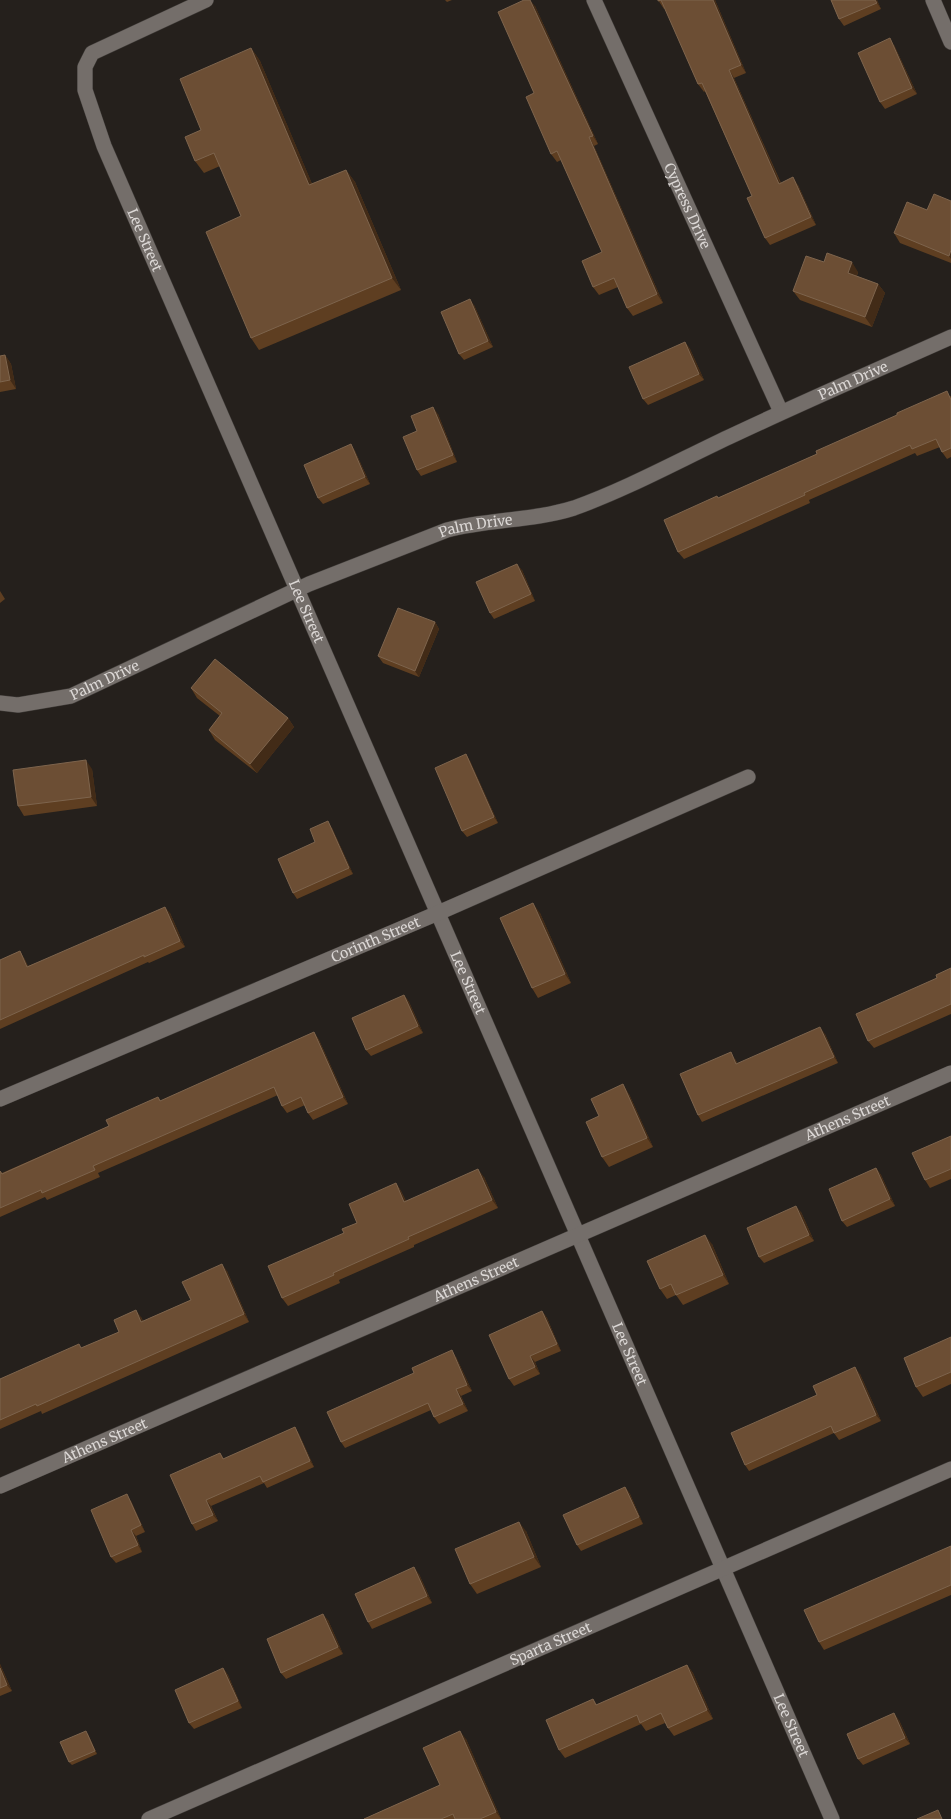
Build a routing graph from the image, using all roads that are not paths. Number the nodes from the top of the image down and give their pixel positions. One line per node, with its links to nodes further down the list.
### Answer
1 (206, 0): 7 (street, Lee Street)
2 (594, 0): 6 (street, Cypress Drive)
3 (937, 1): 4 (street)
4 (951, 42)
5 (951, 336): 6 (street, Palm Drive)
6 (780, 412): 7 (street, Palm Drive)
7 (297, 590): 8 (street, Palm Drive); 10 (street, Lee Street)
8 (0, 703)
9 (748, 777): 10 (street, Corinth Street)
10 (438, 913): 12 (street, Corinth Street); 13 (street, Lee Street)
11 (951, 1073): 13 (street, Athens Street)
12 (0, 1099)
13 (578, 1234): 15 (street, Athens Street); 16 (street, Lee Street)
14 (951, 1469): 16 (street, Sparta Street)
15 (0, 1486)
16 (723, 1568): 17 (street, Sparta Street); 18 (street, Lee Street)
17 (149, 1819)
18 (832, 1819)

